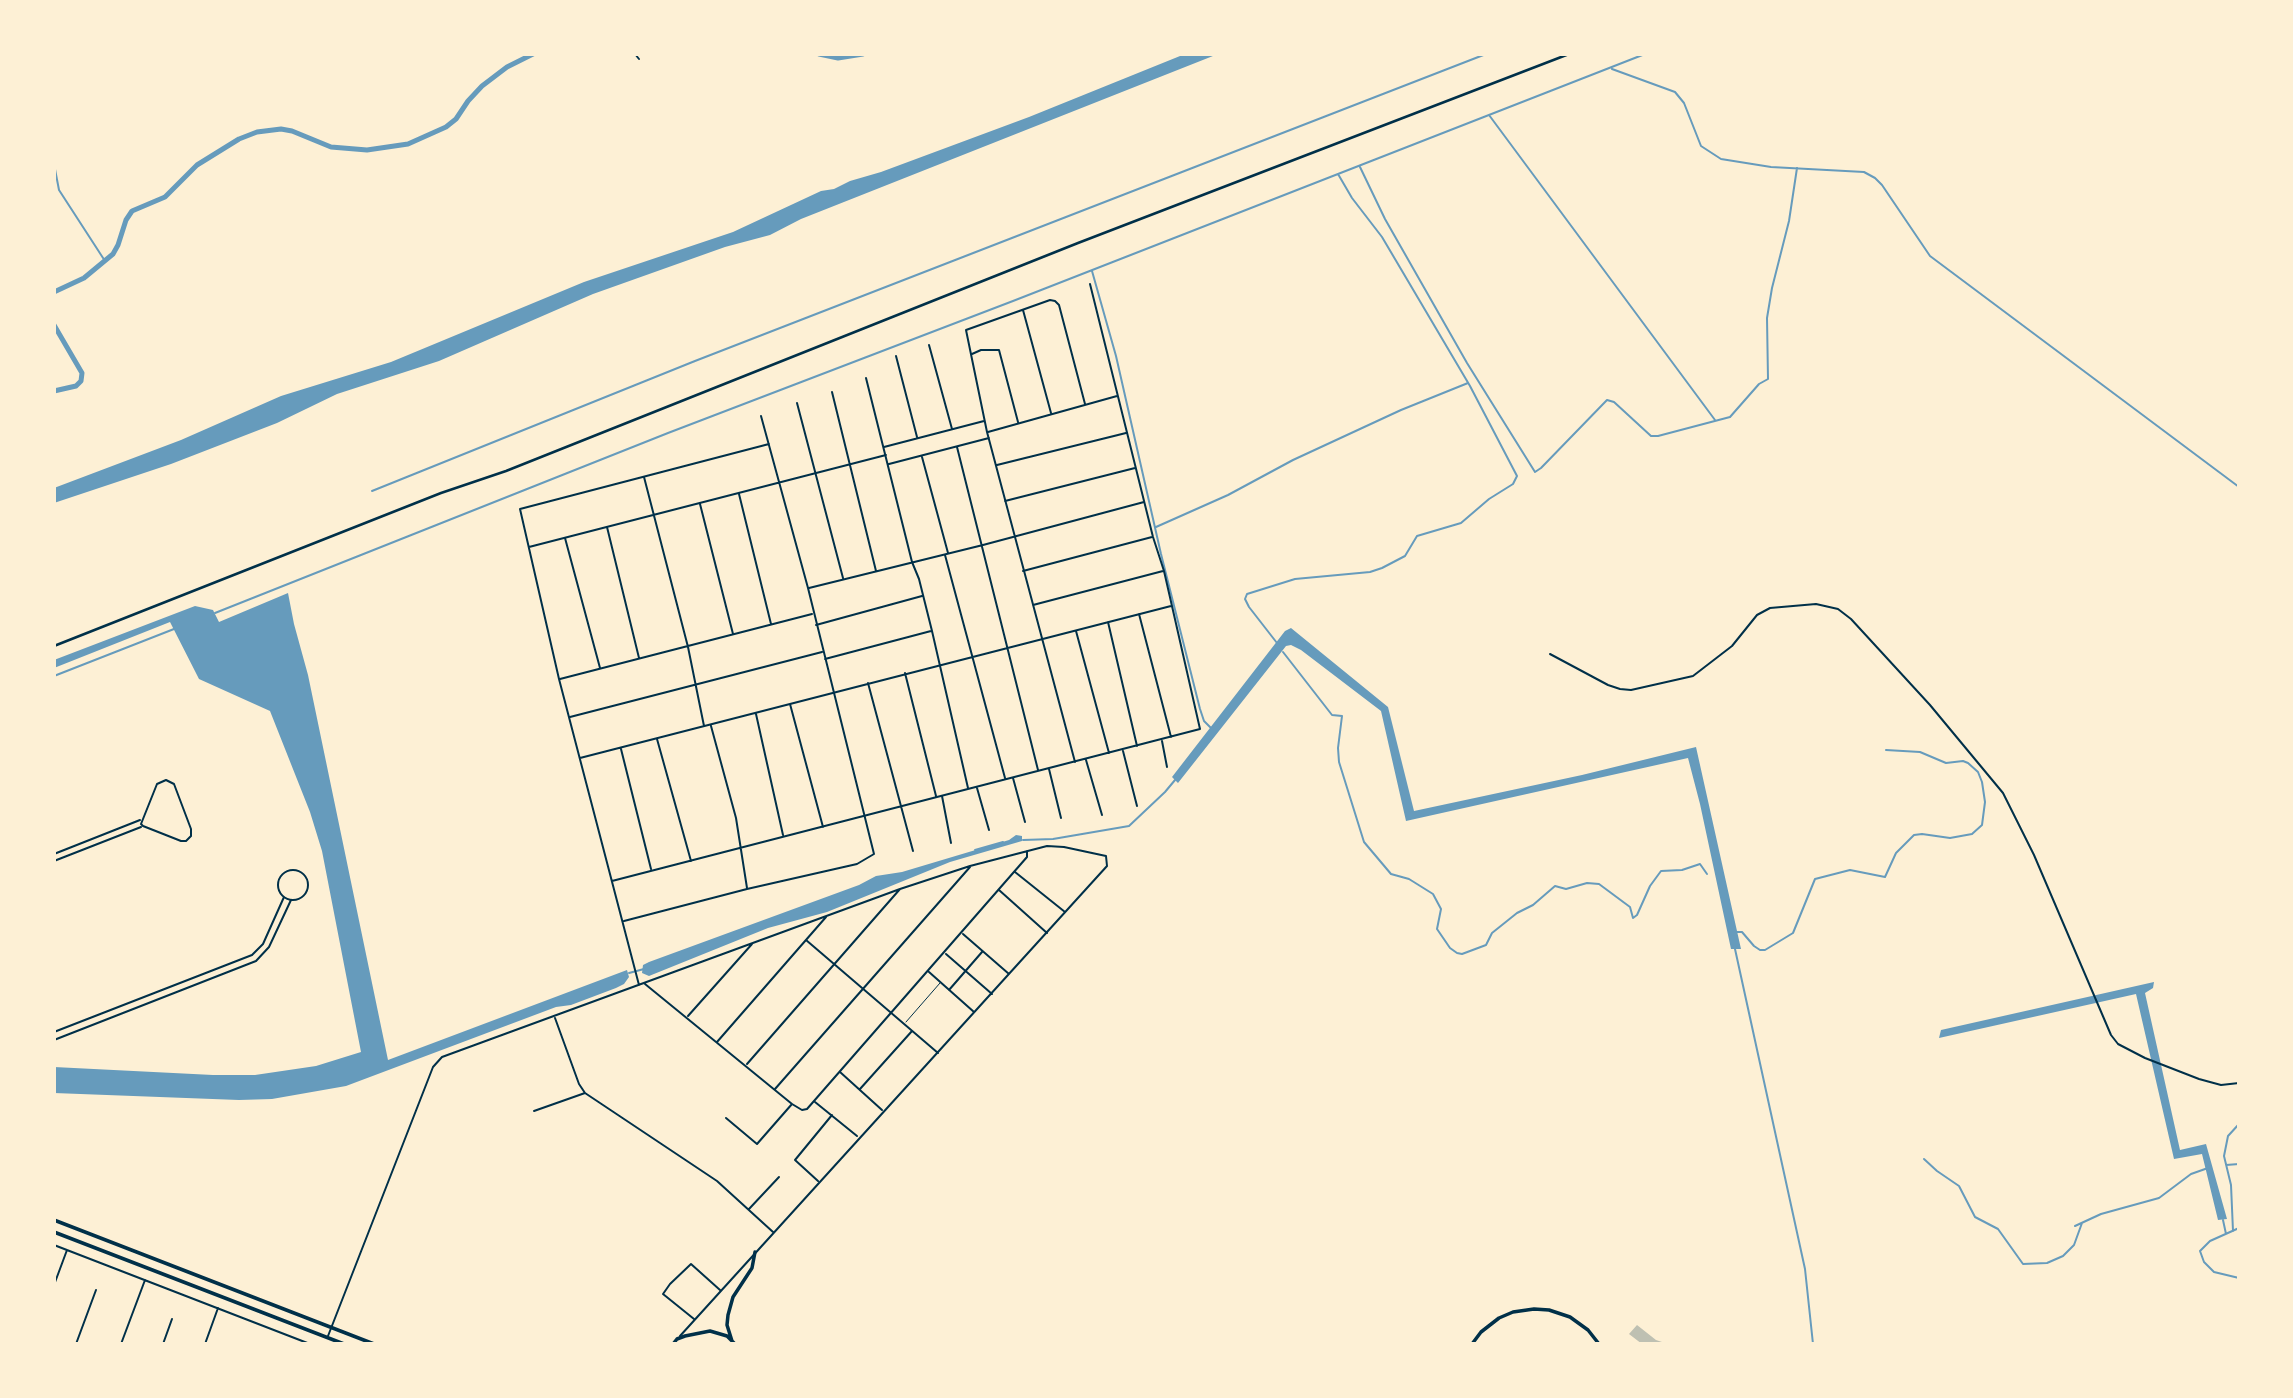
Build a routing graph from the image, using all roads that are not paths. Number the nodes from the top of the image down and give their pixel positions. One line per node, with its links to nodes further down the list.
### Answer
1 (635, 54): 3 (street)
2 (1569, 54): 65 (main road)
3 (639, 59)
4 (1090, 284): 11 (street)
5 (1023, 309): 7 (street); 13 (street); 14 (street)
6 (929, 345): 18 (street)
7 (971, 355): 16 (street); 17 (street)
8 (896, 356): 21 (street)
9 (866, 379): 24 (street)
10 (832, 392): 28 (street)
11 (1118, 396): 13 (street); 20 (street)
12 (797, 403): 32 (street)
13 (1085, 404): 14 (street)
14 (1051, 414): 17 (street)
15 (761, 416): 23 (street)
16 (985, 421): 18 (street); 19 (street)
17 (1018, 423): 19 (street)
18 (952, 429): 21 (street)
19 (987, 432): 22 (street)
20 (1127, 432): 30 (street); 31 (street)
21 (917, 438): 24 (street)
22 (989, 439): 25 (street); 30 (street)
23 (769, 444): 33 (street); 34 (street)
24 (884, 447): 26 (street)
25 (957, 447): 27 (street); 44 (street)
26 (886, 454): 28 (street); 29 (street)
27 (921, 456): 29 (street); 46 (street)
28 (850, 464): 32 (street); 48 (street)
29 (888, 464): 47 (street)
30 (997, 465): 36 (street)
31 (1136, 468): 36 (street); 37 (street)
32 (816, 472): 34 (street); 51 (street)
33 (644, 476): 39 (street); 45 (street)
34 (779, 482): 35 (street); 52 (street)
35 (739, 493): 38 (street); 59 (street)
36 (1006, 500): 42 (street)
37 (1144, 502): 42 (street); 43 (street)
38 (700, 503): 39 (street); 63 (street)
39 (653, 515): 40 (street); 66 (street)
40 (606, 526): 41 (street); 71 (street)
41 (565, 537): 45 (street); 74 (street)
42 (1015, 537): 44 (street); 49 (street)
43 (1153, 537): 49 (street); 50 (street)
44 (983, 545): 46 (street); 67 (street)
45 (528, 547): 76 (street)
46 (946, 554): 47 (street); 70 (street)
47 (912, 562): 48 (street); 53 (street)
48 (876, 570): 51 (street)
49 (1023, 571): 54 (street)
50 (1164, 571): 54 (street); 55 (street)
51 (843, 579): 52 (street)
52 (807, 588): 57 (street)
53 (923, 596): 60 (street); 62 (street)
54 (1031, 606): 64 (street)
55 (1172, 606): 56 (street); 85 (street)
56 (1138, 613): 58 (street); 85 (street)
57 (813, 614): 59 (street); 60 (street)
58 (1107, 621): 61 (street); 88 (street)
59 (771, 625): 63 (street)
60 (816, 625): 68 (street)
61 (1076, 630): 64 (street); 91 (street)
62 (932, 631): 72 (street); 73 (street)
63 (733, 634): 66 (street)
64 (1041, 638): 67 (street); 94 (street)
65 (54, 646)
66 (688, 647): 71 (street); 78 (street)
67 (1007, 647): 70 (street); 97 (street)
68 (823, 652): 72 (street); 78 (street)
69 (1550, 654): 162 (street)
70 (973, 656): 73 (street); 99 (street)
71 (639, 659): 74 (street)
72 (825, 659): 79 (street)
73 (940, 664): 75 (street); 101 (street)
74 (600, 669): 76 (street)
75 (905, 673): 77 (street); 103 (street)
76 (559, 680): 82 (street)
77 (868, 683): 79 (street); 104 (street)
78 (696, 686): 82 (street); 84 (street)
79 (832, 692): 80 (street); 107 (street)
80 (790, 703): 81 (street); 112 (street)
81 (755, 713): 83 (street); 114 (street)
82 (570, 717): 92 (street)
83 (711, 724): 84 (street); 116 (street)
84 (704, 726): 86 (street)
85 (1171, 737): 87 (street)
86 (657, 738): 89 (street); 121 (street)
87 (1161, 740): 88 (street); 95 (street)
88 (1137, 746): 90 (street)
89 (621, 748): 92 (street); 123 (street)
90 (1123, 750): 91 (street); 105 (street)
91 (1109, 753): 93 (street)
92 (580, 758): 125 (street)
93 (1086, 759): 94 (street); 106 (street)
94 (1074, 762): 96 (street)
95 (1167, 767)
96 (1048, 768): 97 (street); 108 (street)
97 (1038, 771): 98 (street)
98 (1012, 777): 99 (street); 110 (street)
99 (1005, 779): 100 (street)
100 (977, 787): 101 (street); 113 (street)
101 (968, 789): 102 (street)
102 (942, 796): 103 (street); 115 (street)
103 (936, 797): 104 (street)
104 (902, 806): 107 (street); 118 (street)
105 (1137, 806)
106 (1102, 815)
107 (864, 816): 112 (street); 127 (street)
108 (1062, 818)
109 (141, 820): 111 (street); 111 (street); 119 (street)
110 (1025, 822)
111 (143, 827): 120 (street)
112 (822, 827): 114 (street)
113 (989, 830)
114 (784, 837): 116 (street)
115 (951, 843)
116 (741, 848): 121 (street); 127 (street)
117 (1027, 850): 122 (street); 124 (street); 131 (street)
118 (913, 851)
119 (54, 854)
120 (54, 861)
121 (691, 861): 123 (street)
122 (970, 866): 126 (street); 147 (street)
123 (652, 872): 125 (street)
124 (1015, 872): 128 (street); 131 (street)
125 (612, 881): 133 (street)
126 (900, 888): 132 (street); 140 (street)
127 (747, 889): 133 (street)
128 (999, 890): 134 (street); 135 (street)
129 (284, 897): 130 (street); 130 (street); 156 (street)
130 (291, 900): 157 (street)
131 (1066, 912): 135 (street)
132 (827, 916): 136 (street); 137 (street)
133 (622, 921): 146 (street)
134 (962, 933): 138 (street); 139 (street)
135 (1047, 934): 143 (street)
136 (806, 940): 140 (street); 158 (street)
137 (752, 944): 145 (street); 153 (street)
138 (983, 952): 142 (street); 143 (street)
139 (945, 954): 141 (street); 142 (street)
140 (835, 963): 147 (street); 160 (street)
141 (928, 971): 144 (street); 150 (street)
142 (966, 971): 148 (street); 149 (street)
143 (1010, 975): 149 (street)
144 (940, 982): 148 (street); 154 (lane)
145 (644, 983): 146 (street); 153 (street)
146 (639, 985): 152 (street)
147 (863, 988): 150 (street); 163 (street)
148 (949, 990): 151 (street)
149 (992, 994): 151 (street)
150 (892, 1013): 154 (street); 161 (street)
151 (975, 1013): 159 (street)
152 (555, 1017): 165 (street); 189 (street)
153 (687, 1018): 158 (street)
154 (904, 1024): 155 (street)
155 (912, 1030): 159 (street); 164 (street)
156 (54, 1032)
157 (54, 1040)
158 (717, 1042): 160 (street)
159 (938, 1053): 169 (street)
160 (746, 1066): 163 (street)
161 (840, 1072): 164 (street); 166 (street)
162 (2239, 1083)
163 (774, 1089): 167 (street)
164 (860, 1089): 169 (street)
165 (585, 1093): 168 (street); 175 (street)
166 (814, 1101): 167 (street); 170 (street)
167 (792, 1104): 171 (street)
168 (534, 1111)
169 (883, 1111): 172 (street)
170 (832, 1115): 172 (street); 174 (street)
171 (726, 1118)
172 (859, 1137): 174 (street)
173 (779, 1177): 175 (street)
174 (819, 1182): 178 (street)
175 (749, 1209): 178 (street)
176 (54, 1220): 189 (main road)
177 (54, 1231): 191 (main road)
178 (773, 1232): 181 (street)
179 (54, 1245): 180 (street)
180 (68, 1250): 182 (street); 183 (street)
181 (755, 1252): 185 (street); 193 (main road)
182 (145, 1280): 186 (street); 196 (street)
183 (54, 1285)
184 (96, 1290): 195 (street)
185 (720, 1290): 188 (street); 188 (street)
186 (218, 1308): 190 (street); 198 (street)
187 (172, 1319): 197 (street)
188 (695, 1320): 192 (street)
189 (332, 1327): 191 (street); 202 (main road)
190 (294, 1337): 199 (street); 200 (street)
191 (328, 1337): 201 (main road)
192 (677, 1339): 193 (main road); 203 (main road)
193 (734, 1342)
194 (1599, 1343): 204 (main road)
195 (76, 1344)
196 (121, 1344)
197 (163, 1344)
198 (205, 1344)
199 (292, 1344)
200 (310, 1344)
201 (344, 1344)
202 (374, 1344)
203 (673, 1344)
204 (1472, 1344)

